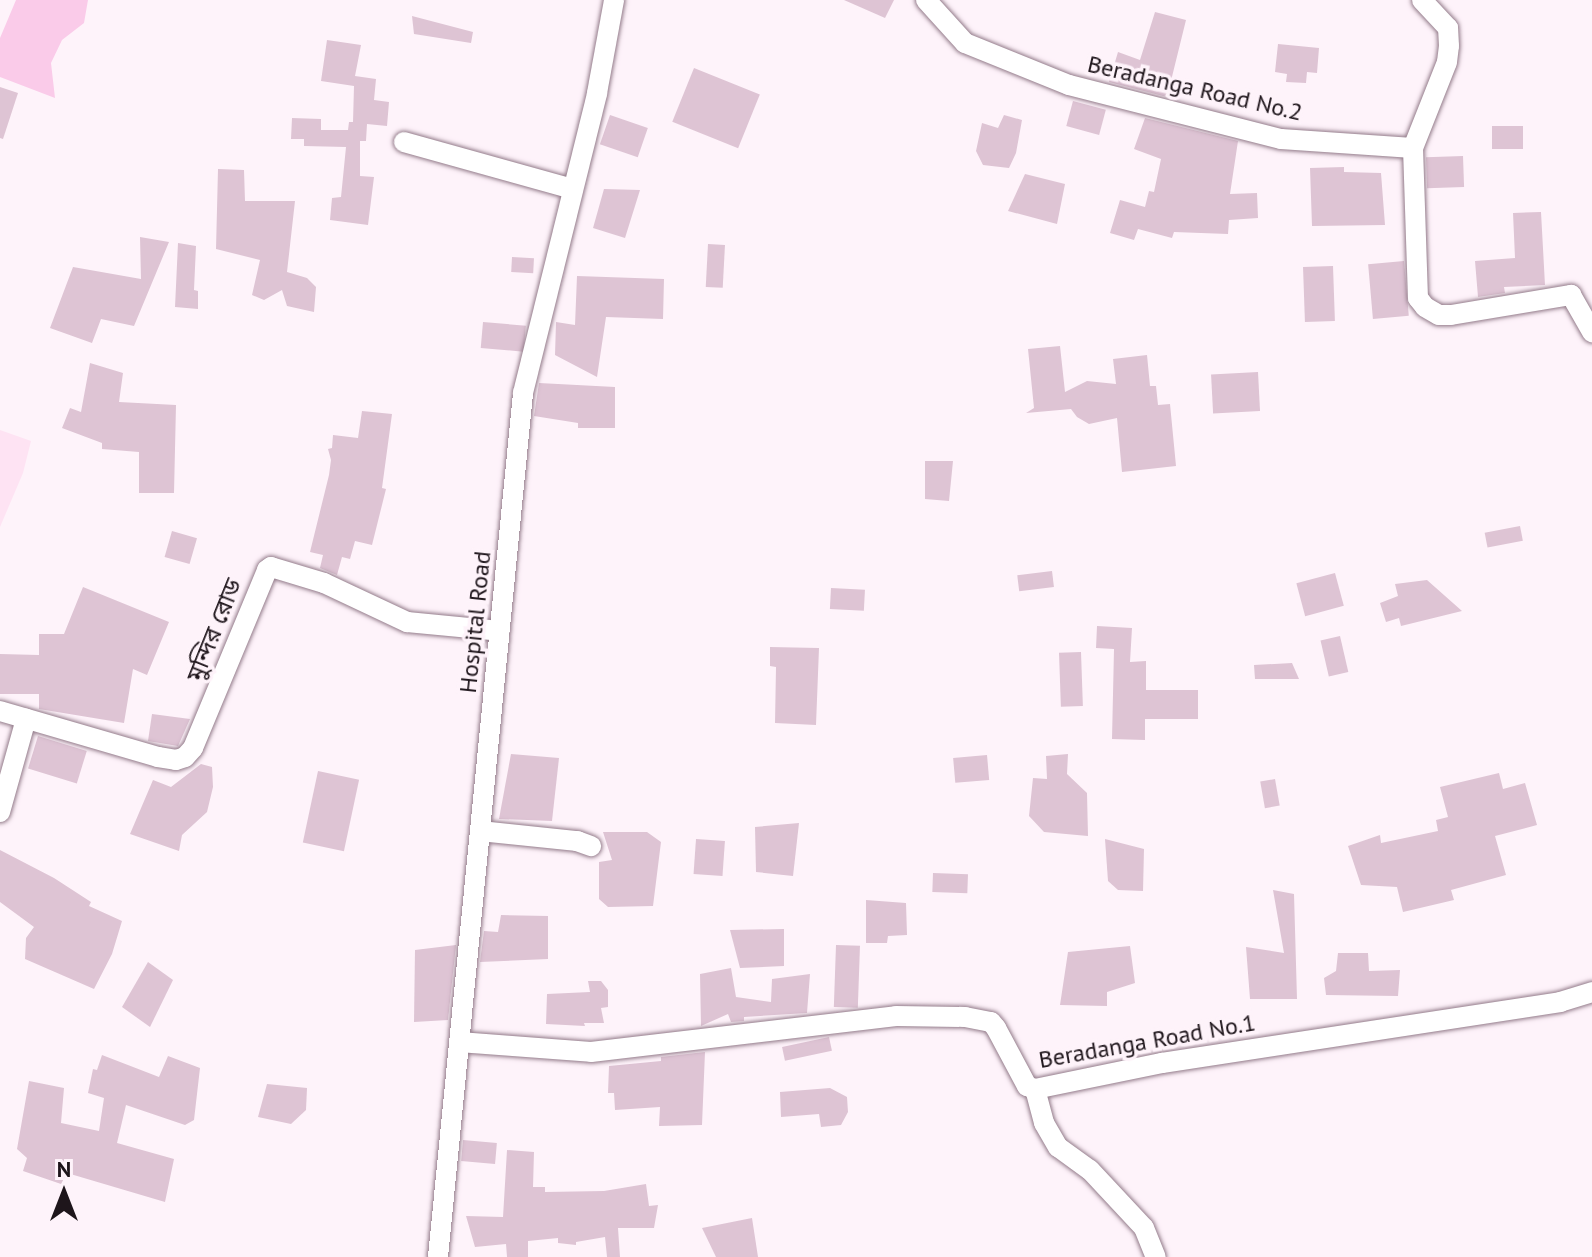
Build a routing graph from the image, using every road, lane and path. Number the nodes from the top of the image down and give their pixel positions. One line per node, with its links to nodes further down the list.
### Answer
1 (614, 0): 6 (street, Hospital Road)
2 (926, 0): 5 (street, Beradanga Road No.2)
3 (1422, 0): 5 (street)
4 (404, 142): 6 (street)
5 (1413, 148): 7 (street)
6 (572, 189): 8 (street, Hospital Road)
7 (1592, 332)
8 (500, 631): 10 (street, মুন্দির রোড); 12 (street, Hospital Road)
9 (0, 711): 10 (street, মুন্দির রোড)
10 (26, 719): 11 (street)
11 (0, 812)
12 (480, 831): 13 (street); 15 (street, Hospital Road)
13 (591, 846)
14 (1592, 992): 16 (street, Beradanga Road No.1)
15 (459, 1042): 16 (street, Beradanga Road No.1); 17 (street, Hospital Road)
16 (1035, 1089): 18 (street)
17 (438, 1257)
18 (1156, 1257)

